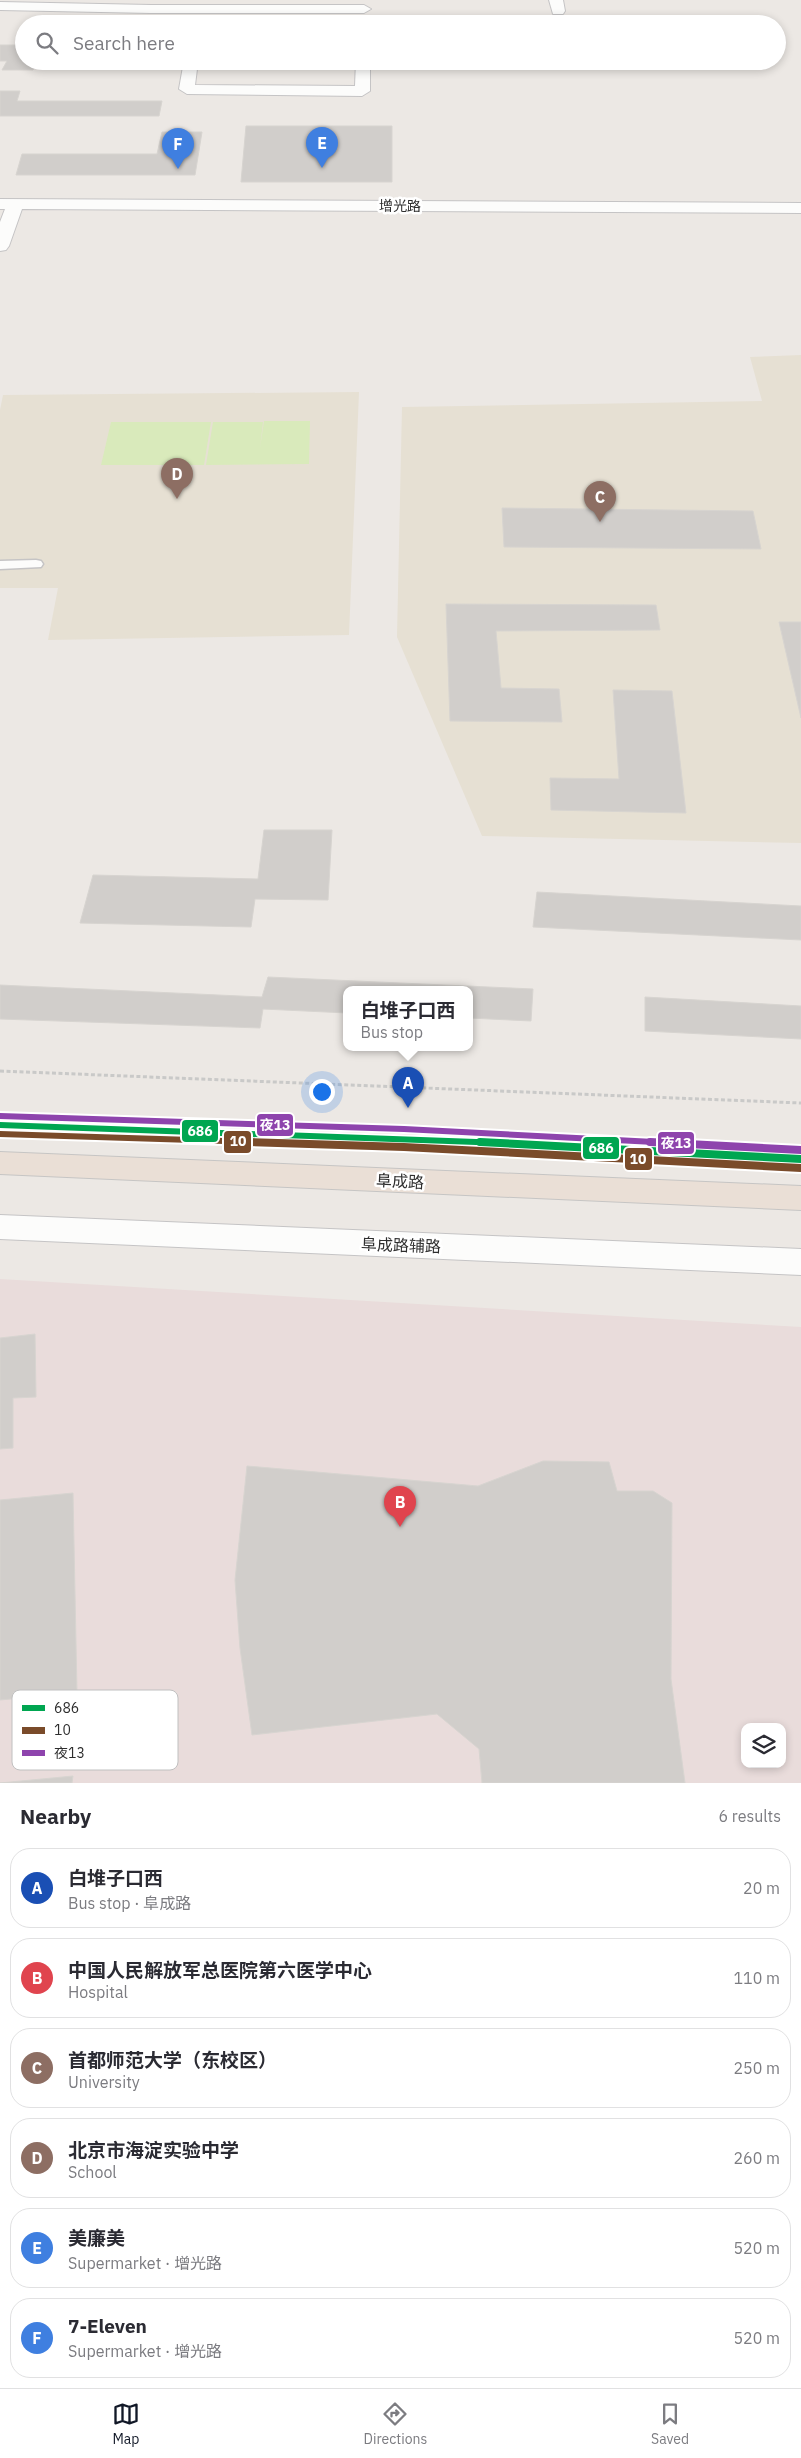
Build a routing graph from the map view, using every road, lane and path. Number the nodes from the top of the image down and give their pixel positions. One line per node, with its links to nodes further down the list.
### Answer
1 (74, 3): 3 (street); 4 (street)
2 (365, 4): 4 (street)
3 (0, 6)
4 (200, 9): 5 (street)
5 (199, 15)
6 (190, 70): 7 (street)
7 (363, 70)
8 (7, 204): 9 (street, 增光路); 10 (street)
9 (801, 208)
10 (0, 246)
11 (36, 564): 12 (lane)
12 (0, 565)
13 (0, 1071): 14 (path)
14 (801, 1103)
15 (0, 1125): 16 (highway)
16 (801, 1159)
17 (0, 1163): 18 (highway, 阜成路)
18 (801, 1198)
19 (0, 1228): 20 (street, 阜成路辅路)
20 (801, 1262)

